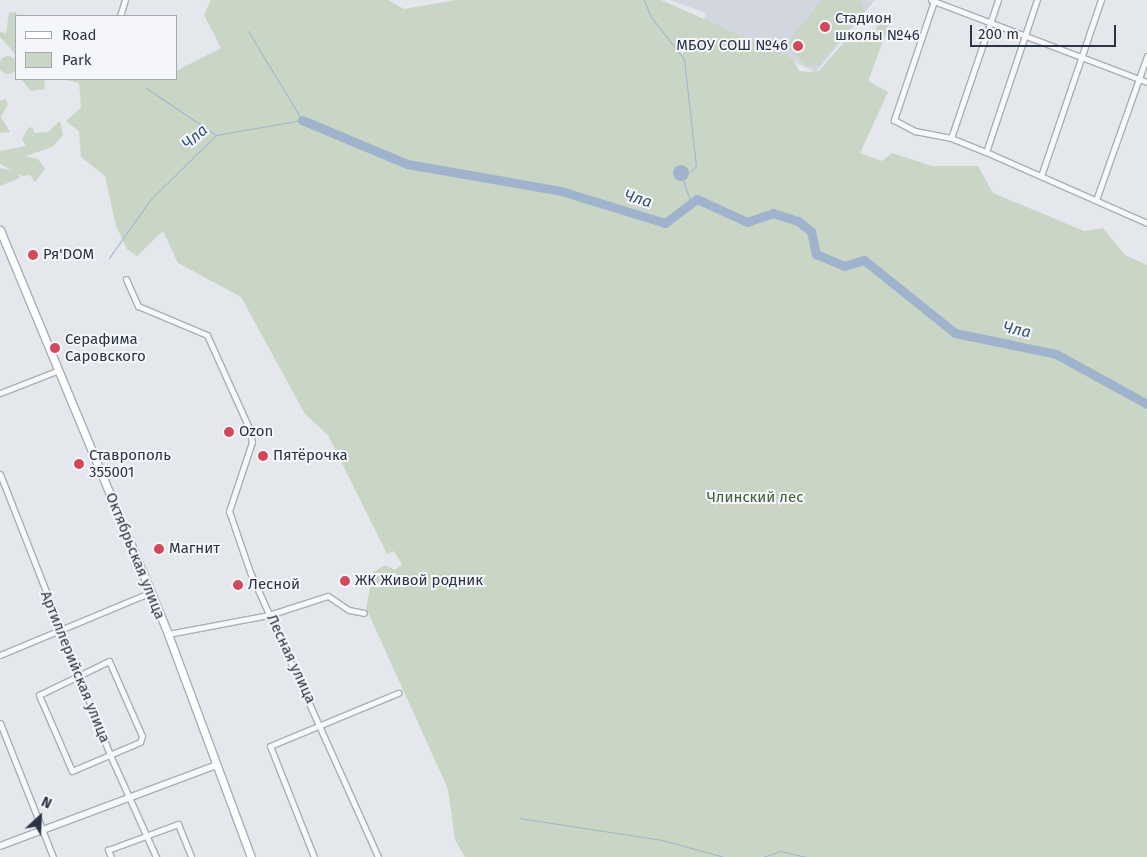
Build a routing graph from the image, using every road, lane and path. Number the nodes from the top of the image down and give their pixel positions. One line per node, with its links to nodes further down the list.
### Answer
1 (125, 0): 6 (street)
2 (998, 0): 7 (street)
3 (1038, 0): 8 (street)
4 (1101, 0): 10 (street)
5 (933, 1): 7 (street); 13 (street)
6 (120, 15)
7 (989, 25): 8 (street); 13 (street)
8 (1024, 37): 10 (street); 14 (street)
9 (1147, 56): 11 (street)
10 (1081, 58): 11 (street); 15 (street)
11 (1139, 79): 12 (street); 16 (street)
12 (1147, 82)
13 (951, 138): 14 (street)
14 (986, 152): 15 (street)
15 (1041, 176): 16 (street)
16 (1096, 200): 17 (street)
17 (1147, 223)
18 (0, 230): 20 (main road, Октябрьская улица)
19 (126, 279): 25 (street, Лесная улица)
20 (59, 370): 21 (street); 23 (main road, Октябрьская улица)
21 (0, 393)
22 (0, 474): 26 (street, Артиллерийская улица)
23 (151, 592): 26 (street); 27 (main road, Октябрьская улица)
24 (364, 613): 25 (street)
25 (269, 615): 27 (street); 32 (street, Лесная улица)
26 (60, 631): 28 (street); 29 (street, Артиллерийская улица)
27 (168, 634): 34 (main road, Октябрьская улица)
28 (0, 655)
29 (78, 674): 33 (street, Артиллерийская улица); 33 (street); 33 (street)
30 (398, 692): 32 (street)
31 (0, 723): 36 (street)
32 (322, 725): 44 (street); 45 (street, Лесная улица)
33 (110, 755): 35 (street, Артиллерийская улица)
34 (217, 765): 35 (street); 43 (main road, Октябрьская улица)
35 (130, 797): 36 (street); 37 (street, Артиллерийская улица)
36 (42, 831): 38 (street); 39 (street)
37 (148, 836): 40 (street); 41 (street, Артиллерийская улица); 42 (street)
38 (0, 846)
39 (53, 857)
40 (111, 857)
41 (156, 857)
42 (191, 857)
43 (251, 857)
44 (314, 857)
45 (378, 857)

